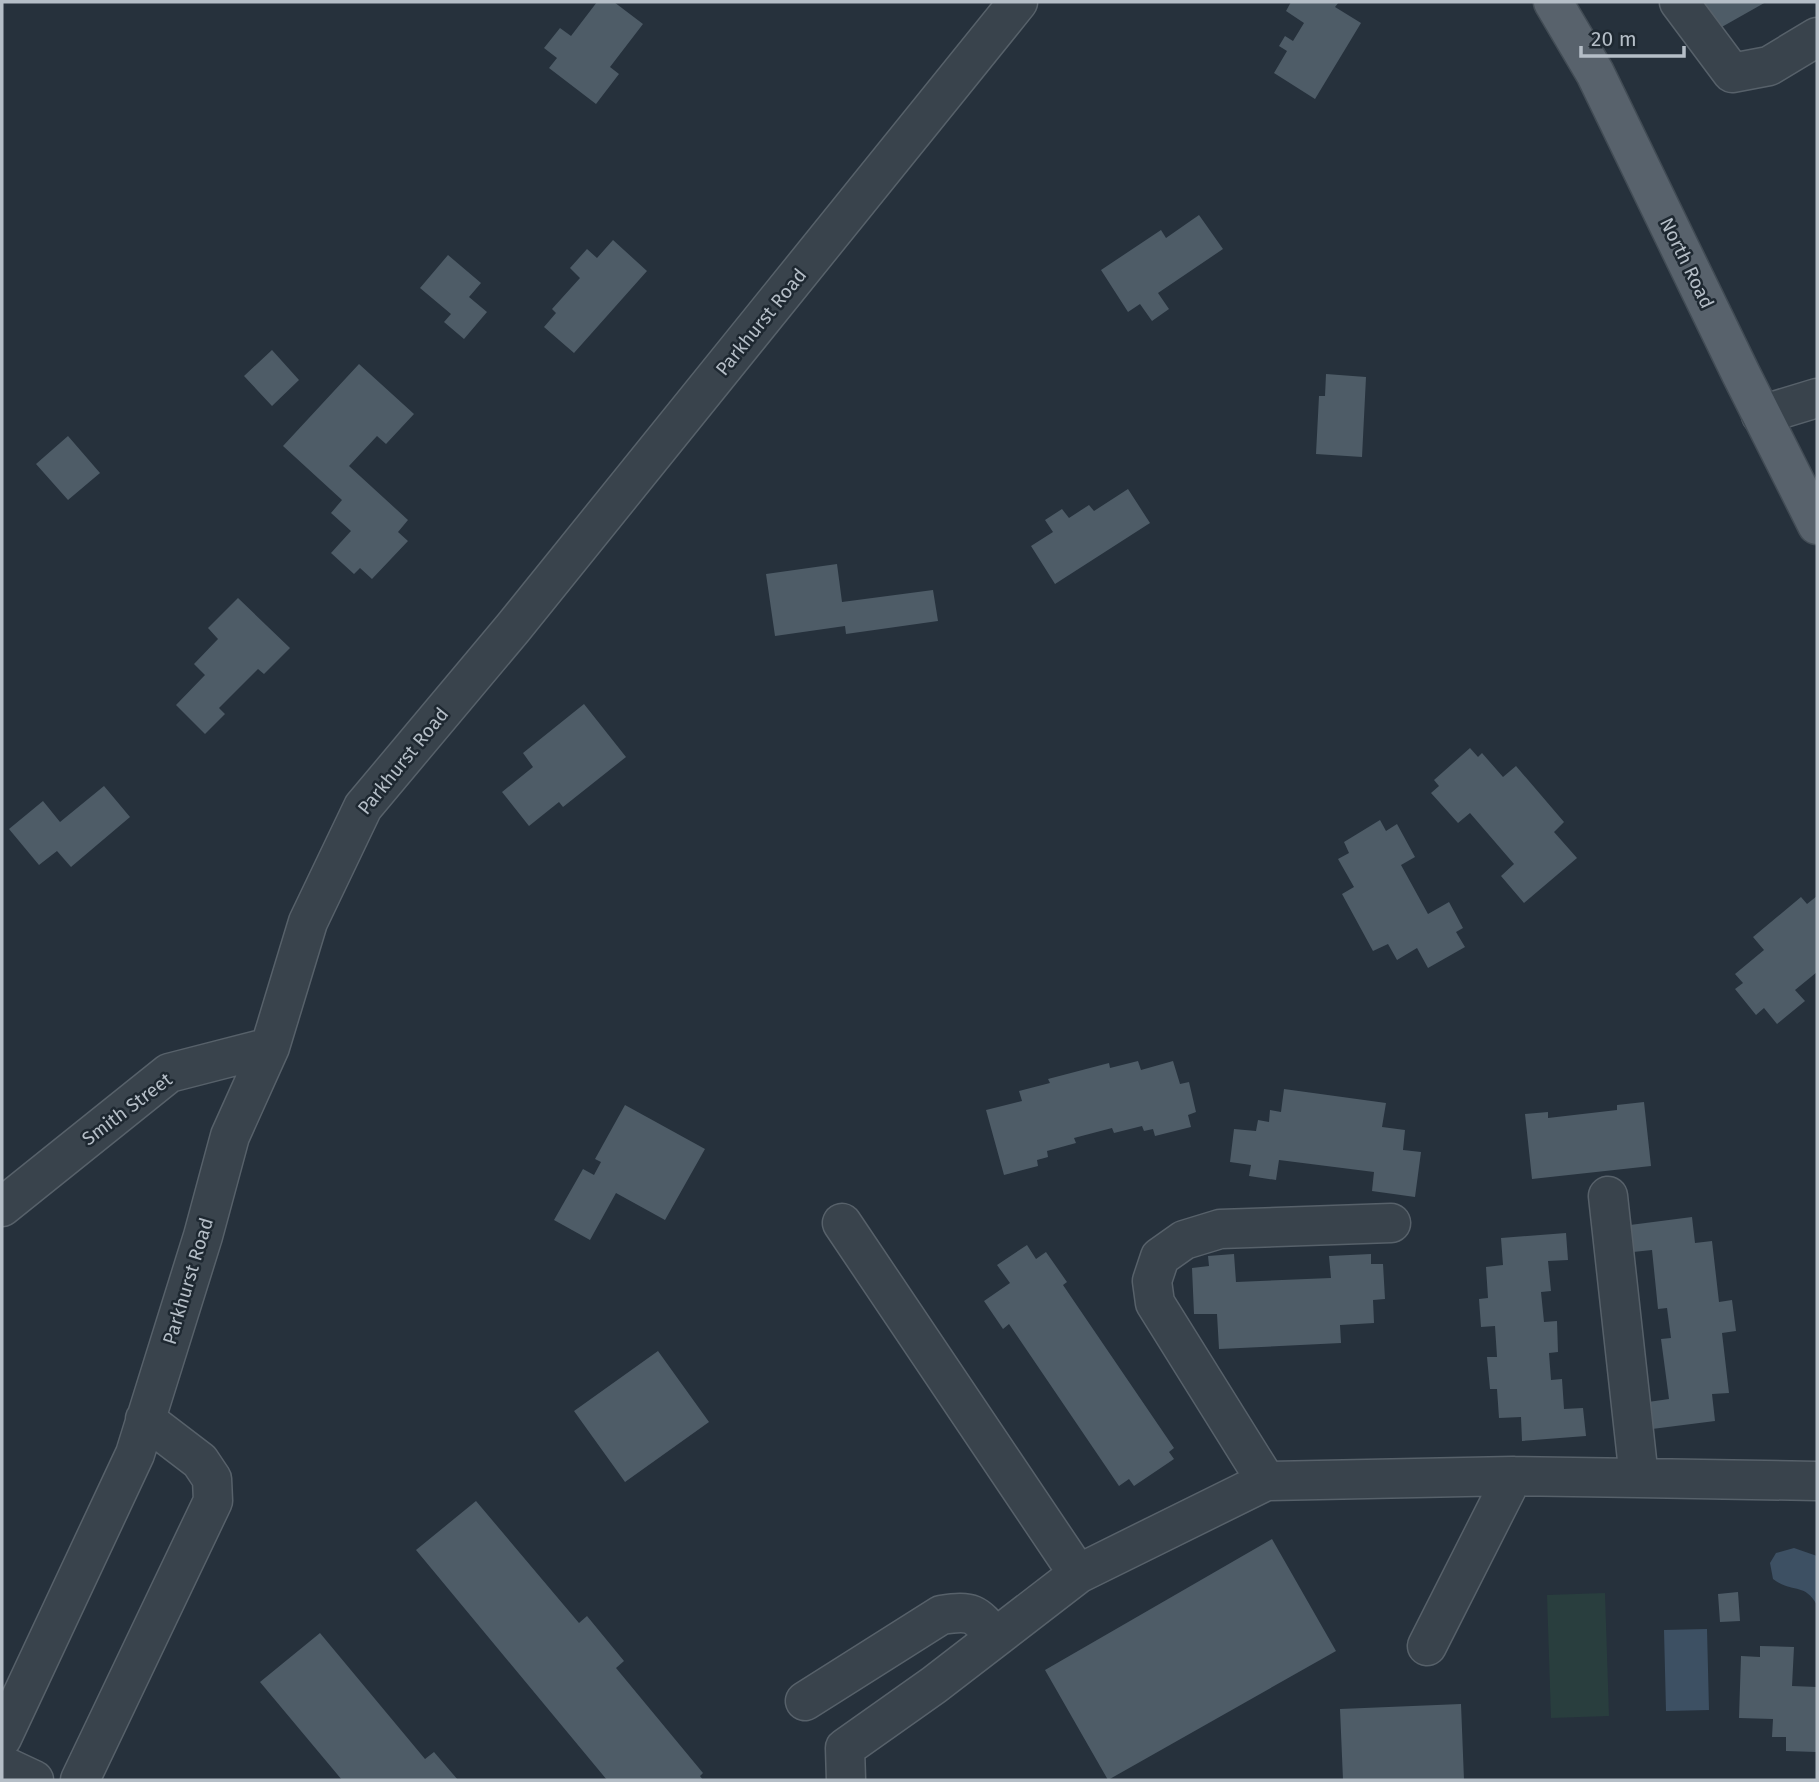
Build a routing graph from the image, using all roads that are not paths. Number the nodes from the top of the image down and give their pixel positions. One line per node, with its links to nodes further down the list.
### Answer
1 (1018, 2): 8 (street, Parkhurst Road)
2 (1553, 2): 6 (main road, North Road)
3 (1679, 2): 4 (street)
4 (1817, 37)
5 (1817, 398): 6 (street)
6 (1761, 415): 7 (main road, North Road)
7 (1817, 525)
8 (270, 1047): 10 (street, Smith Street); 13 (street, Parkhurst Road)
9 (1608, 1196): 15 (street)
10 (2, 1207)
11 (842, 1223): 18 (street)
12 (1391, 1223): 16 (street)
13 (145, 1419): 22 (street, Parkhurst Road); 25 (street)
14 (1513, 1476): 15 (street); 16 (street); 20 (street)
15 (1639, 1478): 17 (street)
16 (1266, 1481): 18 (street)
17 (1817, 1481)
18 (1078, 1574): 19 (street)
19 (995, 1637): 21 (street); 26 (street)
20 (1427, 1646)
21 (805, 1701)
22 (2, 1738)
23 (2, 1765): 24 (street)
24 (34, 1780)
25 (80, 1780)
26 (846, 1780)

